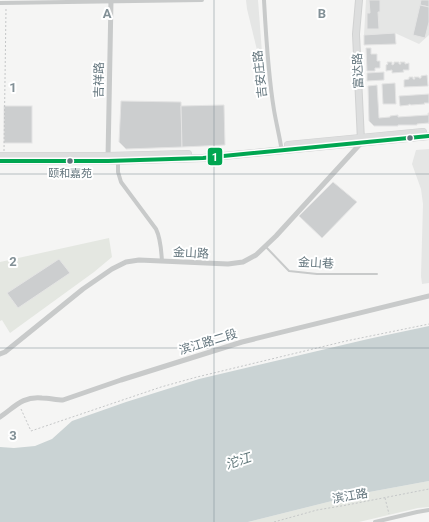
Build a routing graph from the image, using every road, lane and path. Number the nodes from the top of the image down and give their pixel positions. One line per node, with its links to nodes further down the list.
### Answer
1 (202, 0): 4 (street)
2 (264, 0): 10 (street, 吉安庄路)
3 (359, 0): 9 (main road, 富达路)
4 (112, 1): 6 (street); 12 (street, 吉祥路)
5 (0, 3): 6 (street)
6 (6, 3): 11 (path)
7 (429, 132): 9 (main road)
8 (429, 136): 9 (main road)
9 (360, 140): 10 (main road); 13 (main road); 14 (street, 金山路)
10 (281, 146): 12 (main road)
11 (1, 158): 12 (main road)
12 (108, 158): 13 (main road)
13 (118, 161): 15 (street)
14 (265, 246): 15 (street, 金山路); 16 (lane, 金山巷)
15 (162, 261): 19 (street, 金山路)
16 (377, 274)
17 (429, 296): 20 (street, 滨江路二段)
18 (429, 324): 20 (path)
19 (0, 354)
20 (19, 402): 21 (street, 滨江路二段)
21 (0, 417)
22 (429, 490): 23 (path, 滨江路)
23 (385, 497): 25 (path); 26 (path, 滨江路)
24 (429, 510): 25 (street)
25 (389, 518): 27 (street)
26 (274, 522)
27 (375, 522)

